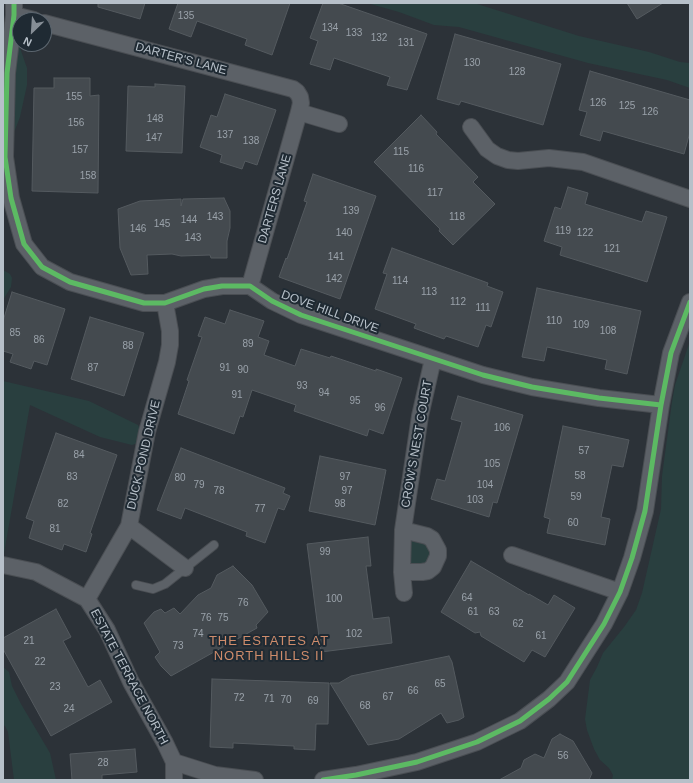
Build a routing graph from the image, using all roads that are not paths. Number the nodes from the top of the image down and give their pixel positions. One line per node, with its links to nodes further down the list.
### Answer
1 (14, 9): 9 (street)
2 (52, 25): 3 (street, DARTER'S LANE)
3 (299, 112): 4 (street); 7 (street, DARTERS LANE)
4 (339, 124)
5 (471, 127): 6 (street)
6 (690, 199)
7 (250, 286): 9 (street); 10 (street, DOVE HILL DRIVE)
8 (690, 302): 11 (street)
9 (165, 303): 12 (street, DUCK POND DRIVE)
10 (433, 359): 11 (street, DOVE HILL DRIVE); 13 (street, CROW'S NEST COURT)
11 (661, 405): 20 (street)
12 (129, 526): 17 (street); 22 (street, DUCK POND DRIVE)
13 (403, 530): 18 (street, CROW'S NEST COURT); 18 (street)
14 (214, 545): 17 (lane)
15 (512, 554): 20 (street)
16 (3, 565): 22 (street, ESTATE TERRACE NORTH)
17 (185, 568): 19 (lane)
18 (402, 572): 21 (street, CROW'S NEST COURT)
19 (136, 585)
20 (620, 592): 26 (street)
21 (404, 593)
22 (87, 598): 23 (street, ESTATE TERRACE NORTH)
23 (174, 762): 24 (street); 25 (street)
24 (174, 780)
25 (255, 780)
26 (323, 780)

